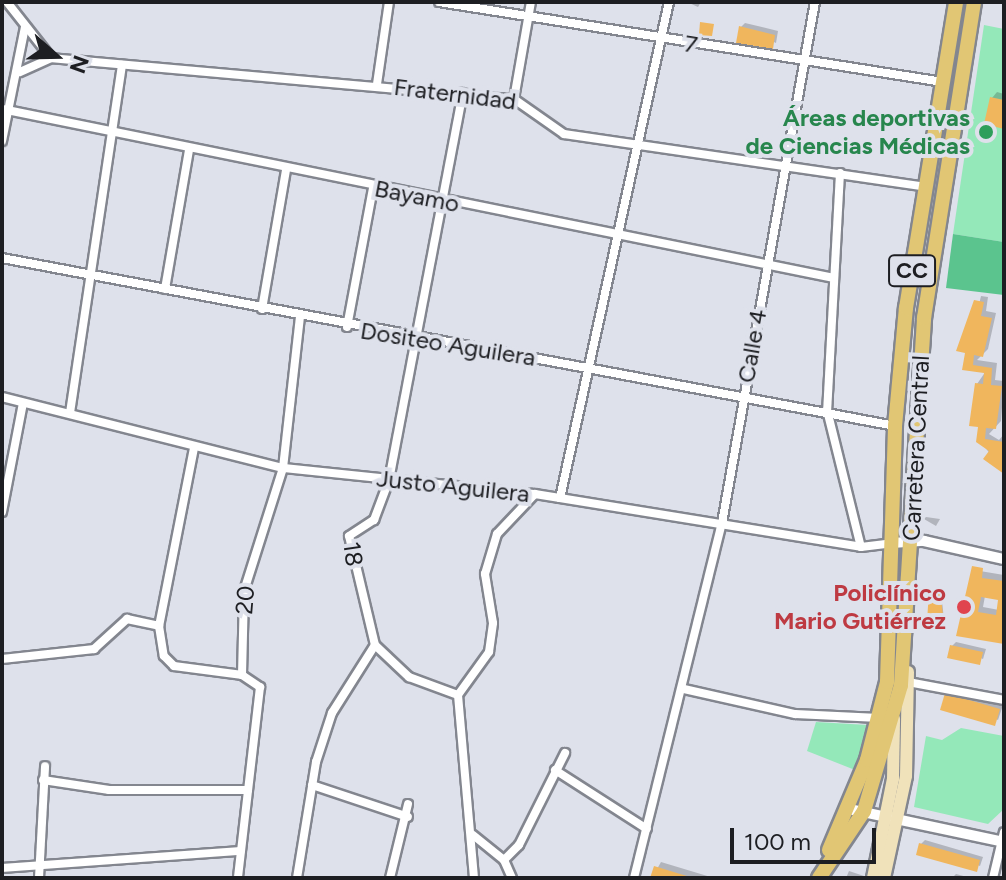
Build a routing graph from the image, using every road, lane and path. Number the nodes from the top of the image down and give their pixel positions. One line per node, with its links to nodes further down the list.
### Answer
1 (7, 2): 10 (street)
2 (389, 2): 17 (street)
3 (439, 2): 9 (street, 7)
4 (531, 2): 9 (street)
5 (669, 2): 11 (street)
6 (815, 2): 13 (street, Calle 4)
7 (956, 2): 16 (main road, Carretera Central / CC)
8 (974, 2): 55 (main road, Carretera Central / CC)
9 (528, 16): 11 (street, 7); 19 (street)
10 (25, 27): 12 (street); 15 (street)
11 (662, 40): 13 (street, 7); 23 (street)
12 (51, 58): 14 (street, Fraternidad); 15 (street, Fraternidad)
13 (804, 61): 16 (street, 7); 25 (street, Calle 4)
14 (122, 65): 17 (street, Fraternidad); 21 (street)
15 (20, 72): 20 (street)
16 (943, 82): 28 (main road, Carretera Central / CC)
17 (377, 84): 18 (street, Fraternidad)
18 (463, 93): 19 (street, Fraternidad); 30 (street, 18)
19 (514, 99): 23 (street, Fraternidad)
20 (6, 109): 21 (street, Bayamo); 22 (street)
21 (110, 132): 24 (street, Bayamo); 34 (street)
22 (2, 141)
23 (642, 142): 25 (street, Fraternidad); 31 (street)
24 (189, 150): 26 (street, Bayamo); 36 (street)
25 (786, 163): 27 (street, Fraternidad); 33 (street, Calle 4)
26 (286, 170): 29 (street, Bayamo); 37 (street)
27 (840, 173): 28 (street, Fraternidad); 35 (street)
28 (926, 187): 47 (main road, Carretera Central / CC)
29 (373, 188): 30 (street, Bayamo); 39 (street)
30 (440, 202): 31 (street, Bayamo); 40 (street, 18)
31 (623, 233): 33 (street, Bayamo); 41 (street)
32 (2, 258): 34 (street, Dositeo Aguilera)
33 (766, 264): 35 (street, Bayamo); 42 (street, Calle 4)
34 (88, 275): 36 (street, Dositeo Aguilera); 46 (street)
35 (834, 278): 45 (street)
36 (165, 289): 37 (street, Dositeo Aguilera)
37 (262, 309): 38 (street, Dositeo Aguilera)
38 (300, 317): 39 (street, Dositeo Aguilera); 49 (street, 20)
39 (347, 327): 40 (street, Dositeo Aguilera)
40 (411, 339): 41 (street, Dositeo Aguilera); 50 (street, 18)
41 (593, 367): 42 (street, Dositeo Aguilera); 52 (street)
42 (744, 394): 45 (street, Dositeo Aguilera); 54 (street, Calle 4)
43 (2, 397): 44 (street, Justo Aguilera)
44 (23, 403): 46 (street, Justo Aguilera); 53 (street)
45 (827, 410): 47 (street, Dositeo Aguilera); 57 (street)
46 (70, 413): 48 (street, Justo Aguilera)
47 (895, 426): 56 (main road, Carretera Central / CC)
48 (194, 448): 49 (street, Justo Aguilera); 59 (street)
49 (283, 468): 50 (street, Justo Aguilera); 63 (street, 20)
50 (389, 480): 51 (street, Justo Aguilera); 61 (street, 18)
51 (535, 494): 52 (street, Justo Aguilera); 66 (street)
52 (560, 498): 54 (street, Justo Aguilera)
53 (2, 512)
54 (722, 523): 57 (street, Justo Aguilera); 65 (street, Calle 4)
55 (910, 541): 56 (street, Justo Aguilera); 58 (street, Justo Aguilera); 60 (main road, Carretera Central / CC)
56 (892, 543): 57 (street, Justo Aguilera); 68 (main road, Carretera Central / CC)
57 (861, 547)
58 (1004, 559)
59 (159, 626): 62 (street); 63 (street)
60 (907, 643): 64 (main road); 68 (main road, Carretera Central / CC)
61 (375, 645): 66 (street); 73 (street)
62 (2, 659)
63 (242, 675): 74 (street, 20)
64 (908, 682): 67 (street); 78 (main road)
65 (684, 689): 68 (street); 79 (street, Calle 4)
66 (458, 695): 80 (street)
67 (1004, 700)
68 (886, 718): 76 (main road, Carretera Central / CC); 78 (main road)
69 (565, 753): 71 (street)
70 (45, 766): 72 (street)
71 (555, 770): 79 (street); 83 (street)
72 (43, 780): 74 (street); 84 (street)
73 (312, 785): 77 (street); 88 (street)
74 (248, 790): 82 (street, 20)
75 (408, 804): 77 (street)
76 (856, 810): 78 (street); 93 (main road, Carretera Central / CC)
77 (408, 817): 89 (street)
78 (891, 817): 81 (street); 94 (main road); 95 (main road)
79 (647, 829): 92 (street, Calle 4)
80 (473, 835): 83 (street); 90 (street)
81 (1003, 839): 96 (street)
82 (240, 851): 84 (street); 87 (street, 20)
83 (504, 860): 91 (street)
84 (36, 864): 85 (street); 86 (street)
85 (2, 868)
86 (39, 878)
87 (238, 878)
88 (297, 878)
89 (390, 878)
90 (474, 878)
91 (512, 878)
92 (634, 878)
93 (817, 878)
94 (873, 878)
95 (884, 878)
96 (993, 878)

